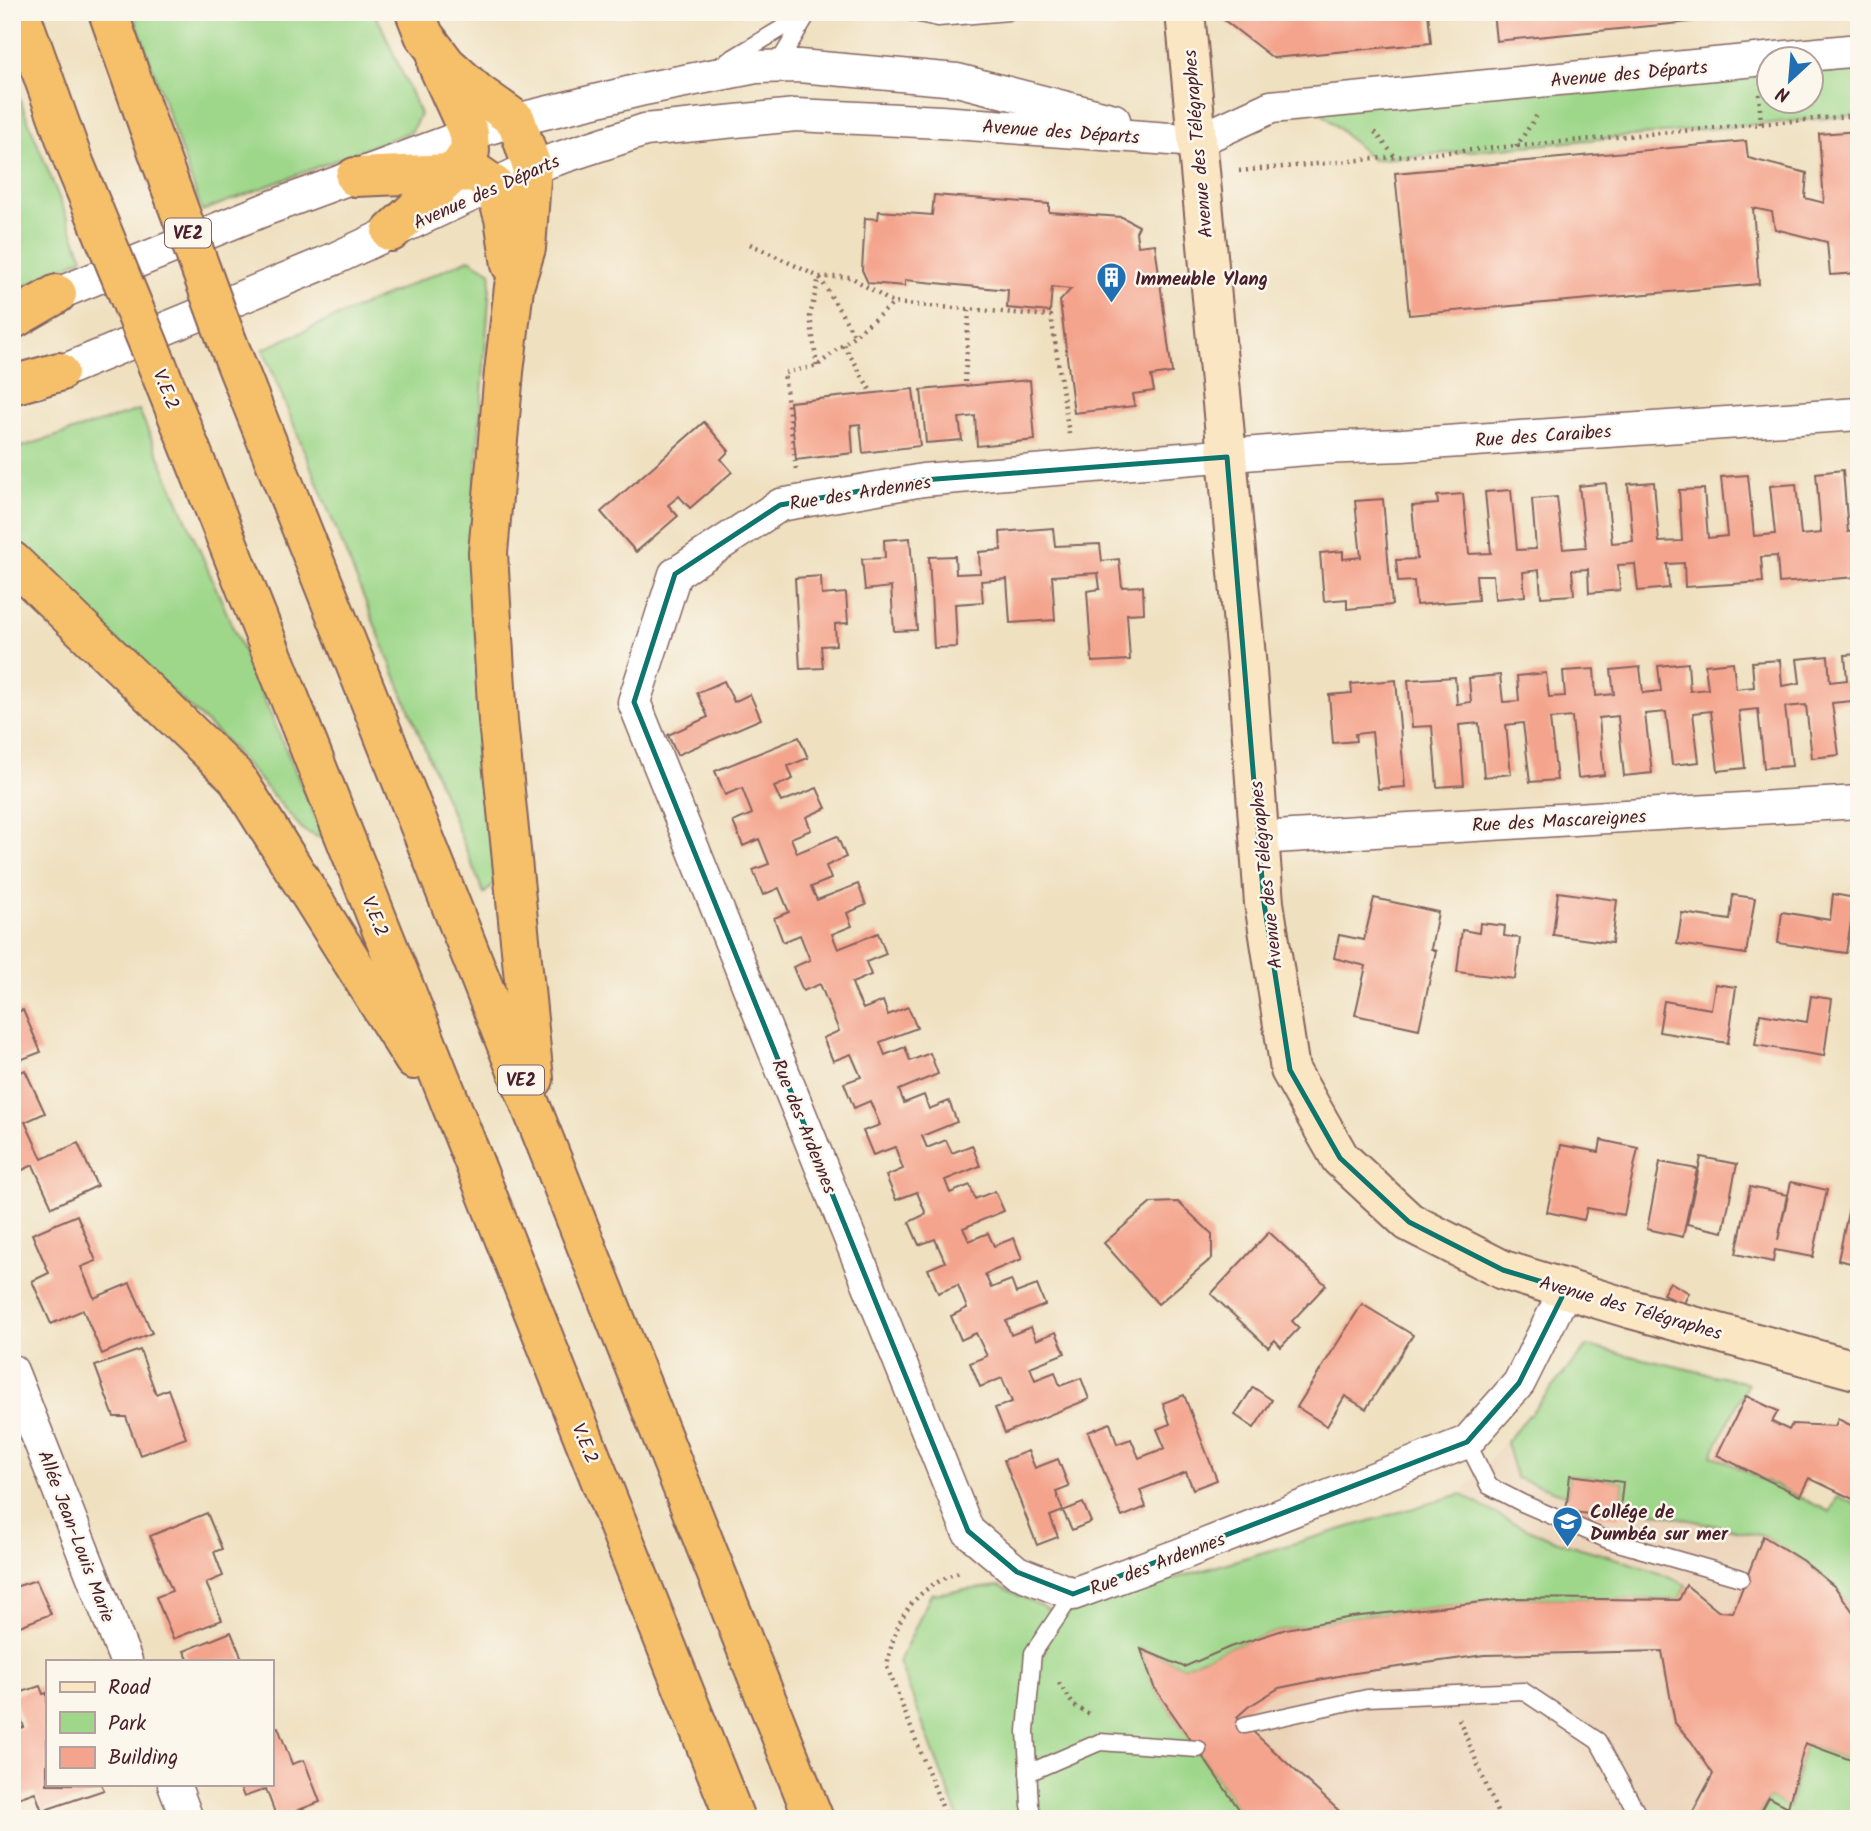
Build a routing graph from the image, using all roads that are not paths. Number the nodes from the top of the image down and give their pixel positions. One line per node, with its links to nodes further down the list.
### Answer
1 (20, 12): 32 (highway, V.E.2, bridge)
2 (108, 12): 31 (highway, VE2, bridge)
3 (910, 12): 6 (lane)
4 (1008, 12): 6 (lane)
5 (1185, 12): 13 (street, Avenue des Télégraphes)
6 (937, 15)
7 (420, 24): 11 (highway); 12 (highway)
8 (1859, 50): 13 (street, Avenue des Départs)
9 (776, 67): 10 (street, Avenue des Départs); 10 (lane); 13 (street, Avenue des Départs)
10 (701, 78): 11 (street, Avenue des Départs)
11 (516, 120): 12 (street, Avenue des Départs); 14 (highway)
12 (469, 134): 15 (highway); 16 (street, Avenue des Départs)
13 (1198, 158): 14 (street, Avenue des Départs); 27 (street, Avenue des Télégraphes)
14 (532, 167): 17 (street, Avenue des Départs); 19 (highway)
15 (455, 172): 16 (highway); 17 (highway); 18 (highway)
16 (355, 177): 20 (street, Avenue des Départs)
17 (494, 185): 18 (street, Avenue des Départs); 19 (highway)
18 (391, 232): 23 (street, Avenue des Départs)
19 (514, 287): 31 (highway)
20 (57, 293): 21 (street, Avenue des Départs); 22 (highway)
21 (12, 313)
22 (12, 320)
23 (59, 372): 24 (highway); 25 (street, Avenue des Départs)
24 (12, 385)
25 (12, 393)
26 (1859, 414): 27 (street, Rue des Caraibes)
27 (1227, 457): 30 (street, Avenue des Télégraphes); 38 (street, Rue des Ardennes)
28 (12, 561): 32 (highway)
29 (1859, 802): 30 (street, Rue des Mascareignes)
30 (1259, 838): 33 (street, Avenue des Télégraphes)
31 (538, 1124): 46 (highway, VE2)
32 (467, 1146): 45 (highway, V.E.2)
33 (1566, 1289): 35 (street, Avenue des Télégraphes); 36 (street, Rue des Ardennes)
34 (12, 1371): 39 (street, Allée Jean-Louis Marie)
35 (1859, 1371)
36 (1467, 1442): 37 (lane); 38 (street, Rue des Ardennes)
37 (1741, 1578)
38 (1073, 1594): 42 (lane)
39 (126, 1660)
40 (1245, 1725): 48 (lane)
41 (1198, 1749): 42 (lane)
42 (1028, 1773): 47 (lane)
43 (175, 1786): 44 (street)
44 (187, 1819)
45 (735, 1819)
46 (814, 1819)
47 (1034, 1819)
48 (1634, 1819)

